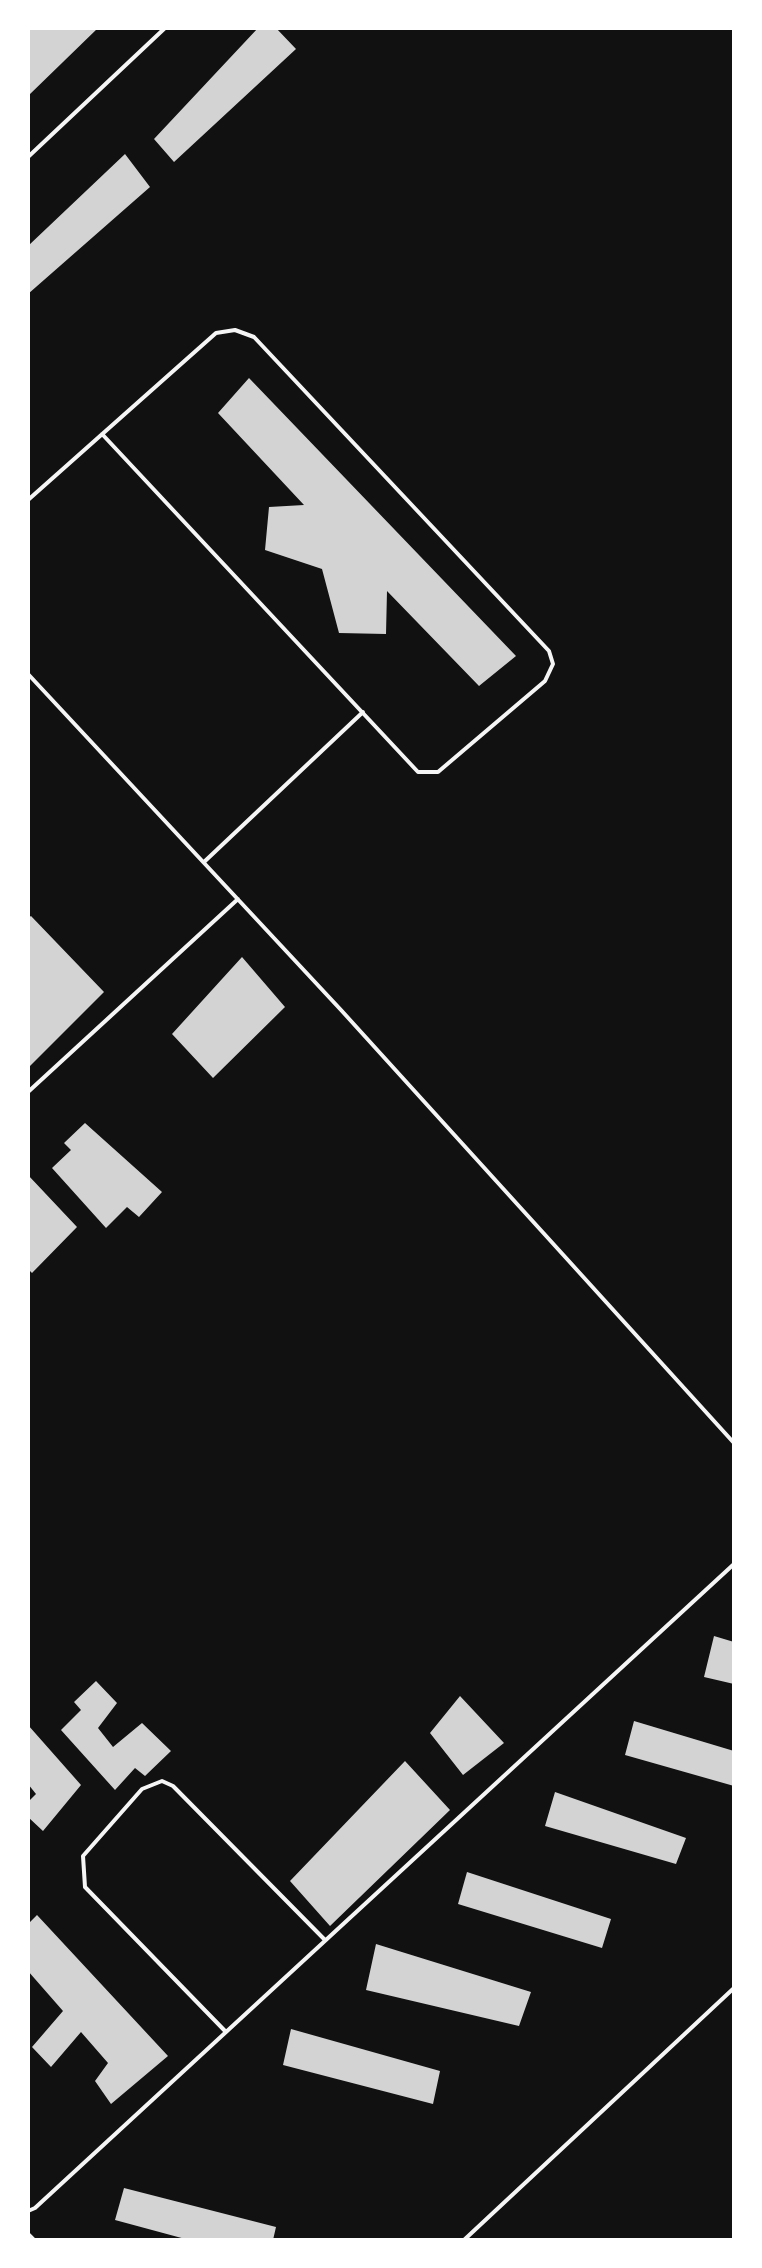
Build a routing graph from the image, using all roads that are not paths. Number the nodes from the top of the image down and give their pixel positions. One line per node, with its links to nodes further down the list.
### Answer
1 (165, 28): 2 (lane)
2 (28, 157)
3 (102, 434): 4 (lane); 6 (lane); 6 (lane)
4 (28, 500)
5 (28, 674): 7 (lane)
6 (363, 712): 7 (lane)
7 (204, 862): 8 (lane)
8 (238, 899): 9 (lane); 10 (lane)
9 (28, 1092)
10 (734, 1443)
11 (734, 1564): 12 (lane)
12 (325, 1941): 14 (lane); 14 (lane)
13 (734, 1988): 18 (lane)
14 (226, 2032): 15 (lane)
15 (28, 2211)
16 (28, 2234): 17 (lane)
17 (34, 2240)
18 (464, 2240)

